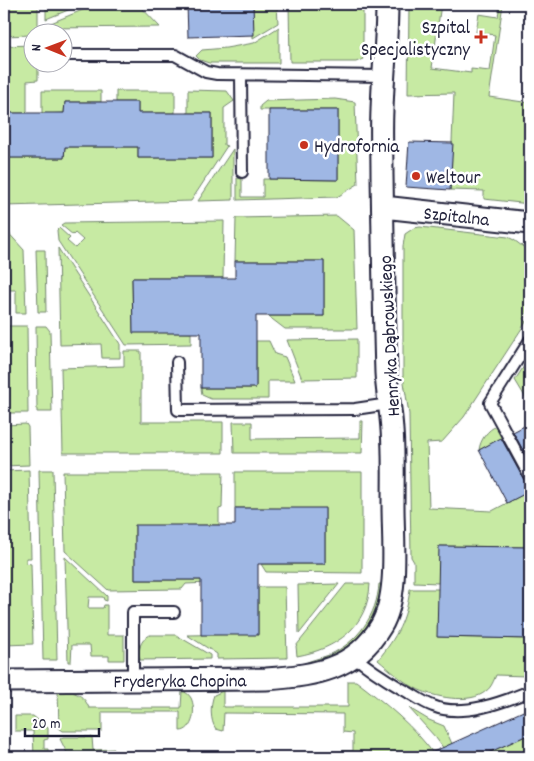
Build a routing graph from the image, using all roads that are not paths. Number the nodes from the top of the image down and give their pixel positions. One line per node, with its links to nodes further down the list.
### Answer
1 (387, 4): 4 (street, Henryka Dąbrowskiego)
2 (72, 55): 3 (lane)
3 (241, 74): 4 (lane); 5 (lane)
4 (385, 76): 6 (street, Henryka Dąbrowskiego)
5 (242, 172)
6 (383, 207): 7 (street, Szpitalna); 10 (street, Henryka Dąbrowskiego)
7 (530, 222)
8 (530, 340): 11 (lane)
9 (177, 362): 10 (lane)
10 (389, 404): 13 (street, Henryka Dąbrowskiego)
11 (530, 477)
12 (174, 612): 14 (lane)
13 (354, 656): 14 (street, Fryderyka Chopina); 16 (lane)
14 (133, 680): 15 (street, Fryderyka Chopina)
15 (4, 681)
16 (530, 690)

